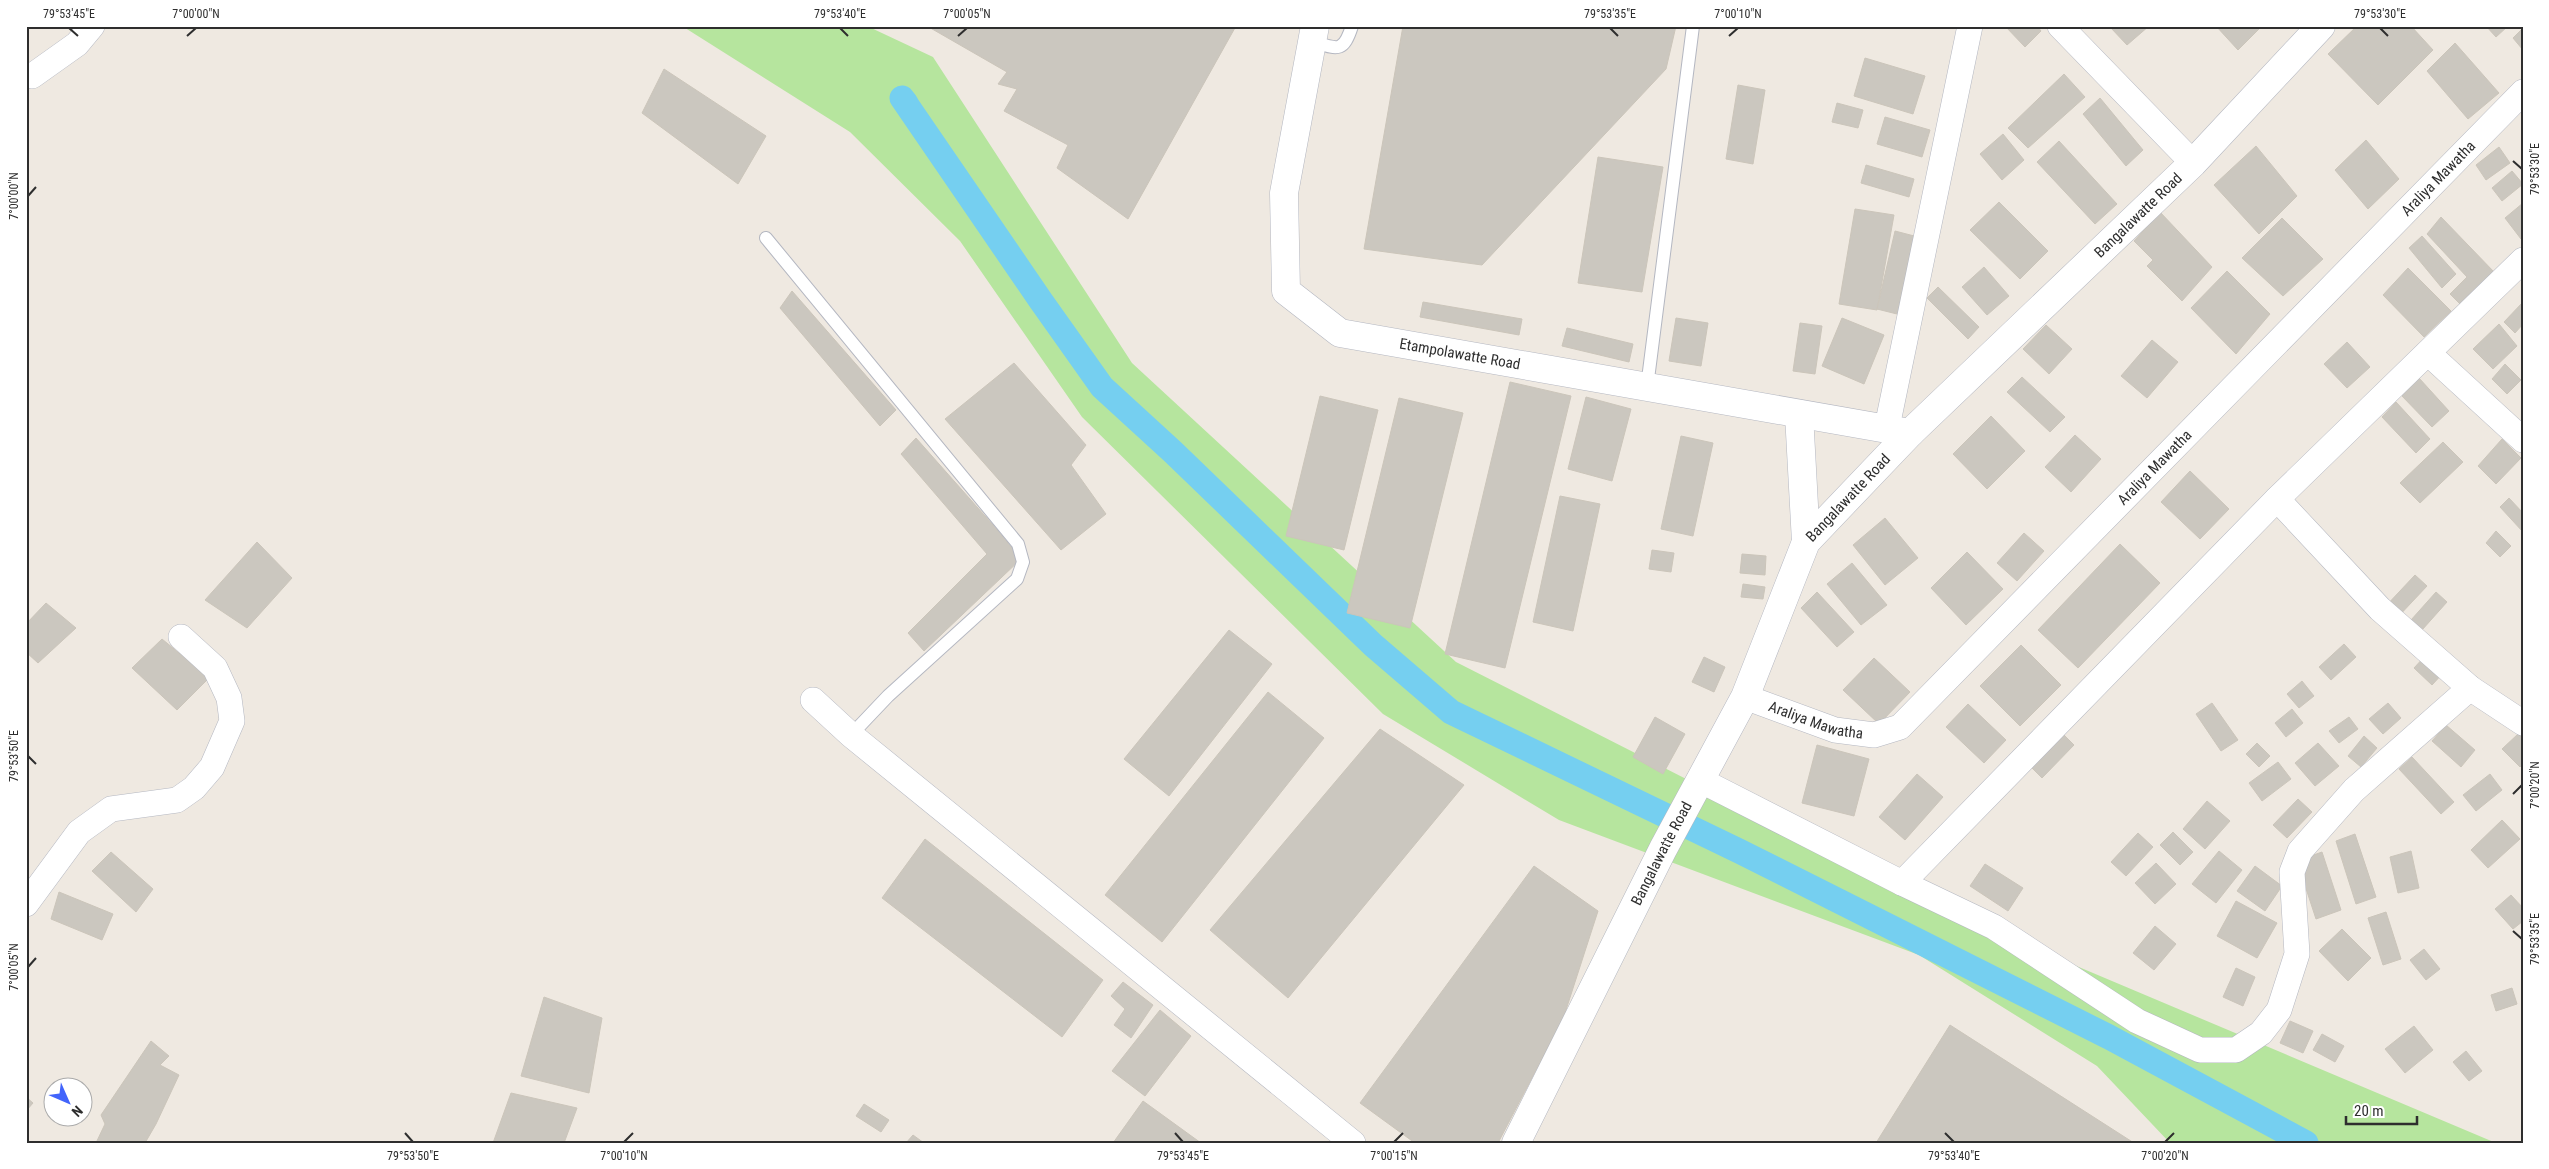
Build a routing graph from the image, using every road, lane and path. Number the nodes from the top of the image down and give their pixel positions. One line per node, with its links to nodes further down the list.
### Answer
1 (92, 26): 8 (street)
2 (1352, 26): 7 (lane)
3 (1694, 26): 14 (lane)
4 (1970, 26): 16 (street)
5 (2060, 26): 10 (street)
6 (2321, 26): 10 (street, Bangalawatte Road)
7 (1314, 34): 14 (street, Etampolawatte Road)
8 (26, 75)
9 (2523, 92): 22 (street, Araliya Mawatha)
10 (2193, 163): 16 (street, Bangalawatte Road)
11 (766, 238): 25 (lane)
12 (2523, 260): 13 (street)
13 (2428, 352): 17 (street); 18 (street)
14 (1647, 387): 15 (street, Etampolawatte Road)
15 (1799, 414): 16 (street, Etampolawatte Road); 19 (street)
16 (1898, 430): 19 (street, Bangalawatte Road)
17 (2523, 440)
18 (2277, 499): 21 (street); 27 (street)
19 (1806, 542): 22 (street, Bangalawatte Road)
20 (181, 637): 28 (street)
21 (2470, 688): 24 (street); 27 (street)
22 (1745, 697): 26 (street, Bangalawatte Road)
23 (813, 700): 25 (street)
24 (2523, 723)
25 (851, 735): 29 (street)
26 (1700, 780): 27 (street); 30 (street, Bangalawatte Road)
27 (1902, 883)
28 (26, 904)
29 (1353, 1143)
30 (1516, 1143)

